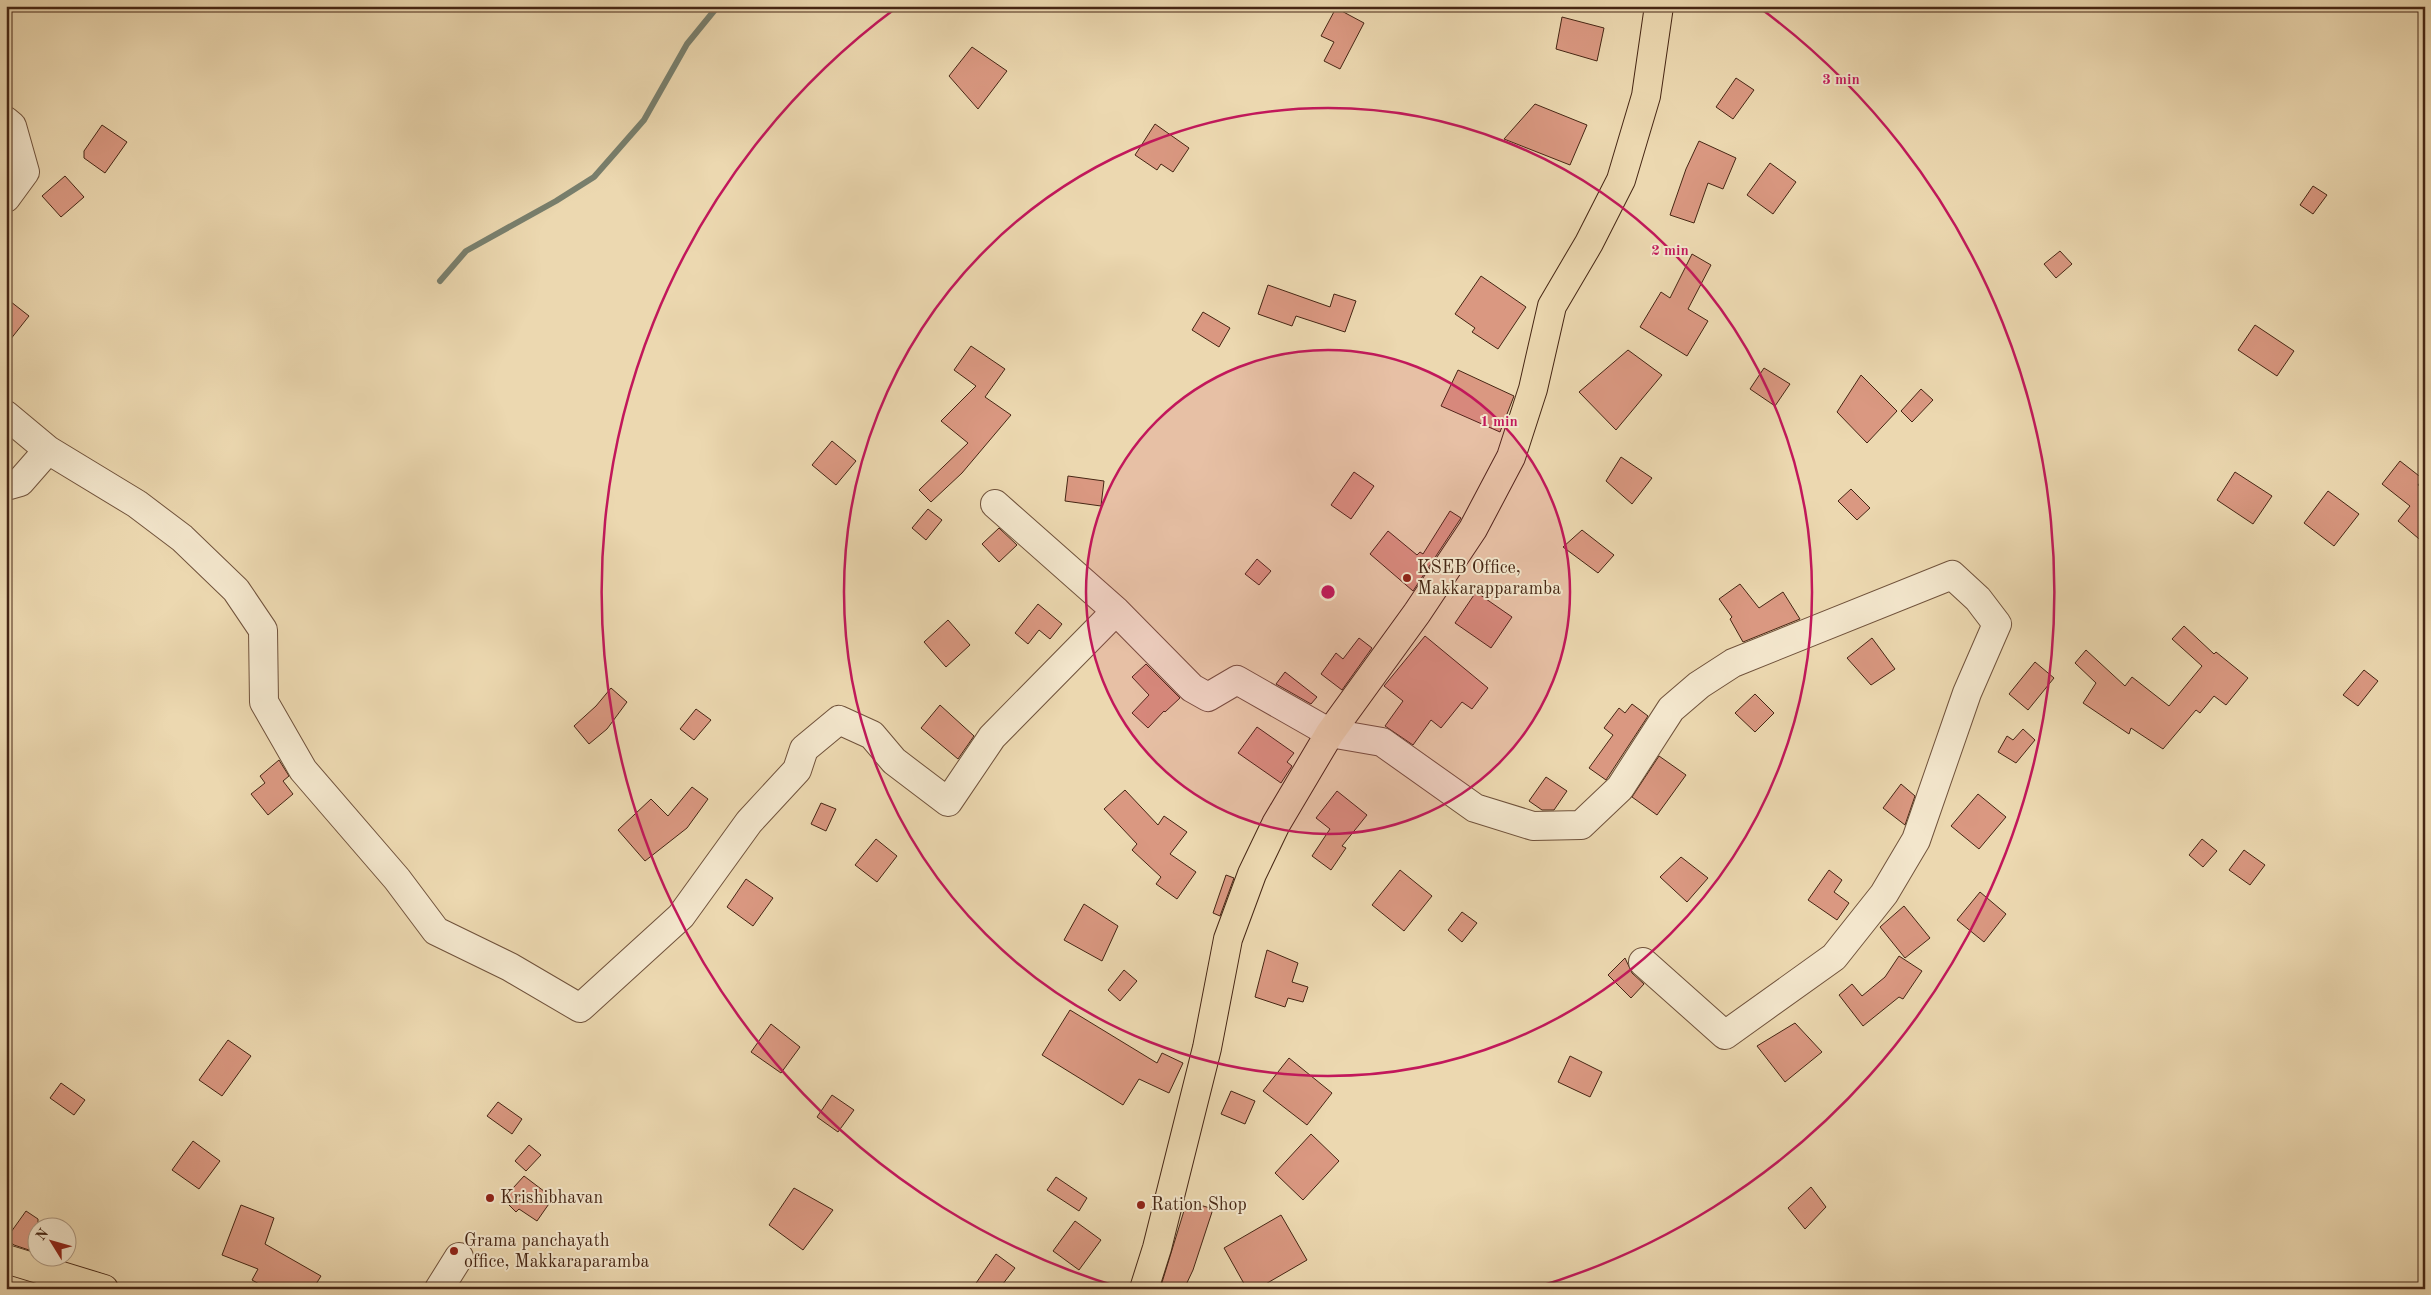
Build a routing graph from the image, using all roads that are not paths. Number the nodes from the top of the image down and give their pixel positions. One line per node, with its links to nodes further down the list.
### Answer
1 (1659, 6): 9 (main road)
2 (6, 121): 3 (street)
3 (6, 198)
4 (6, 415): 5 (street)
5 (48, 450): 6 (street); 8 (street)
6 (6, 486)
7 (995, 504): 8 (street)
8 (1116, 611): 9 (street)
9 (1330, 733): 10 (street); 15 (main road)
10 (1643, 962)
11 (459, 1257): 14 (street)
12 (6, 1260): 13 (main road)
13 (104, 1289)
14 (438, 1289)
15 (1144, 1289)

